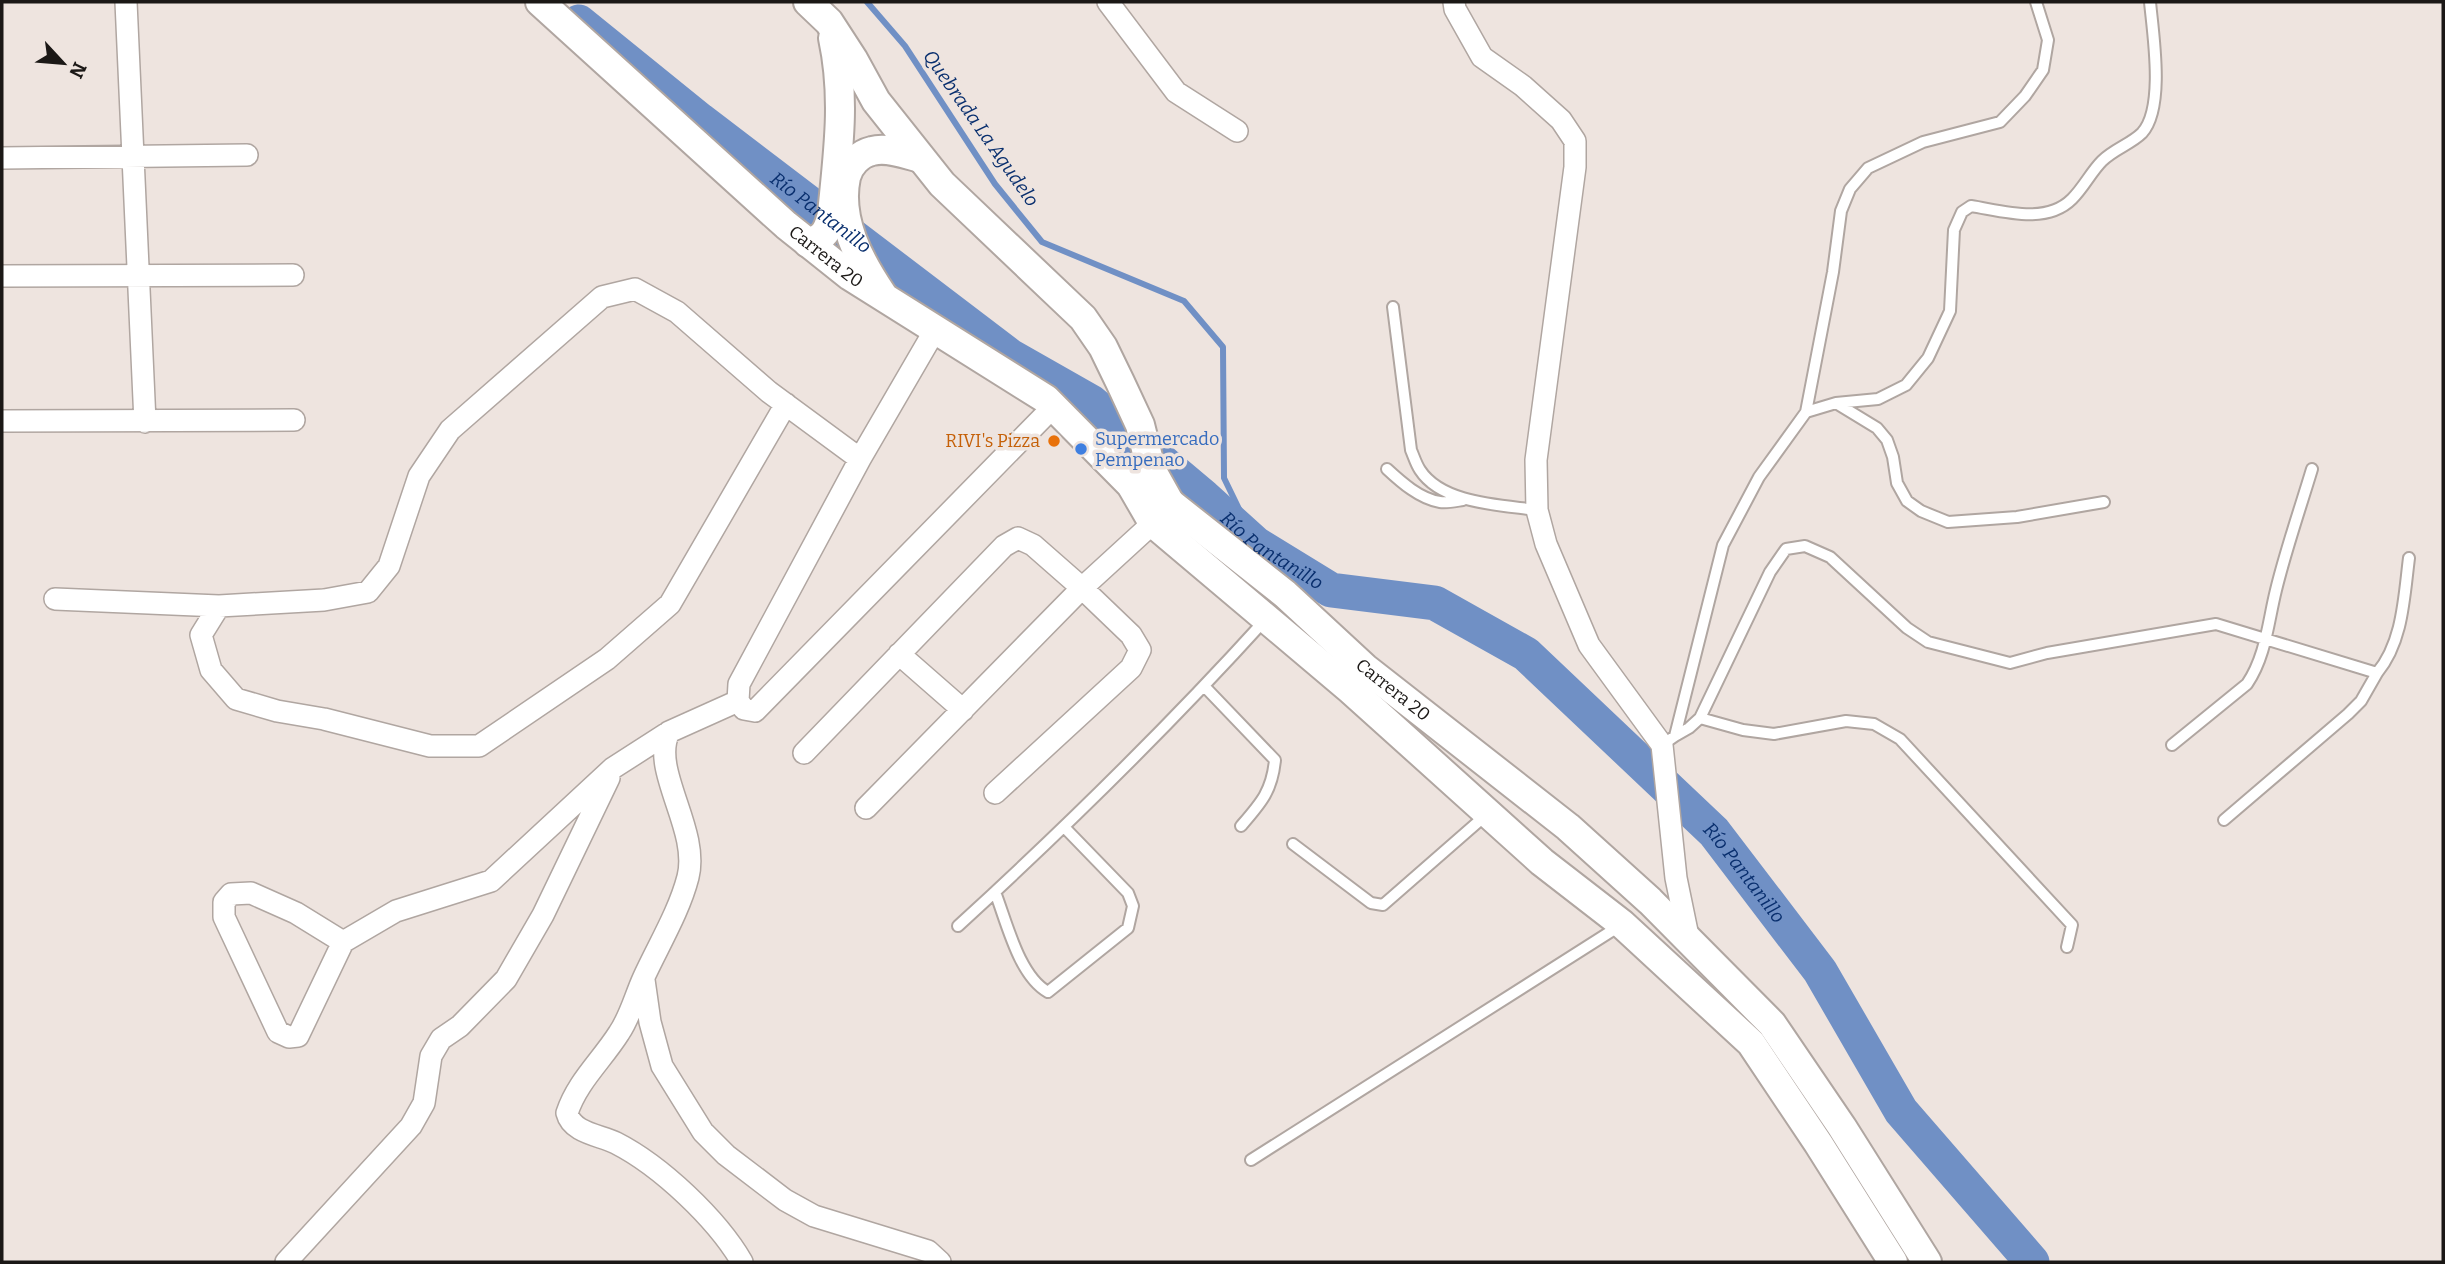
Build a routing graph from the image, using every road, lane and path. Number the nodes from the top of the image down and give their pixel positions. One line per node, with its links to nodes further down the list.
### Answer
1 (126, 2): 11 (street)
2 (540, 2): 15 (main road, Carrera 20)
3 (808, 2): 8 (main road)
4 (1108, 2): 9 (street)
5 (1454, 2): 35 (street)
6 (2036, 2): 25 (lane)
7 (2150, 2): 23 (lane)
8 (829, 22): 13 (main road); 14 (main road)
9 (1237, 131)
10 (247, 155): 11 (street)
11 (131, 156): 12 (street); 18 (street)
12 (2, 158)
13 (920, 158): 14 (main road); 32 (main road)
14 (845, 227): 15 (main road); 19 (main road)
15 (808, 243): 19 (main road, Carrera 20)
16 (293, 275): 18 (street)
17 (2, 276): 18 (street)
18 (137, 277): 28 (street)
19 (886, 299): 21 (main road, Carrera 20)
20 (1393, 307): 33 (lane)
21 (935, 330): 24 (main road, Carrera 20); 29 (street)
22 (786, 404): 29 (street); 40 (street); 40 (street)
23 (1836, 404): 25 (lane); 34 (lane)
24 (1054, 406): 32 (main road, Carrera 20); 46 (street)
25 (1806, 412): 51 (lane)
26 (294, 420): 28 (street)
27 (2, 421): 28 (street)
28 (145, 422)
29 (860, 459): 46 (street)
30 (1387, 469): 33 (lane)
31 (2312, 469): 42 (lane)
32 (1141, 477): 36 (main road, Carrera 20)
33 (1466, 500): 35 (lane)
34 (2104, 502)
35 (1537, 510): 51 (street)
36 (1161, 513): 38 (street); 41 (main road, Carrera 20); 64 (main road, Carrera 20)
37 (2409, 558): 44 (lane)
38 (1082, 588): 43 (street); 47 (street); 54 (street)
39 (55, 598): 40 (street)
40 (219, 606)
41 (1267, 618): 45 (lane); 56 (main road, Carrera 20)
42 (2265, 639): 44 (lane); 48 (lane); 50 (lane)
43 (899, 654): 47 (street); 52 (street)
44 (2377, 673): 57 (lane)
45 (1205, 687): 58 (lane); 59 (lane)
46 (738, 701): 49 (street)
47 (963, 710): 55 (street)
48 (1700, 718): 51 (lane); 66 (lane)
49 (669, 732): 53 (street); 67 (street)
50 (2172, 745)
51 (1667, 746): 64 (street)
52 (804, 753)
53 (613, 768): 65 (street); 69 (street)
54 (995, 793)
55 (866, 808)
56 (1488, 813): 60 (lane); 62 (main road, Carrera 20)
57 (2224, 820)
58 (1241, 826)
59 (1065, 828): 61 (lane); 61 (lane)
60 (1293, 844)
61 (995, 892): 63 (lane)
62 (1622, 924): 68 (lane); 72 (main road, Carrera 20)
63 (958, 926)
64 (1689, 941): 73 (main road, Carrera 20)
65 (343, 942): 65 (street)
66 (2067, 947)
67 (644, 977): 70 (street); 71 (street)
68 (1251, 1160)
69 (286, 1262)
70 (742, 1262)
71 (940, 1262)
72 (1893, 1262)
73 (1927, 1262)

